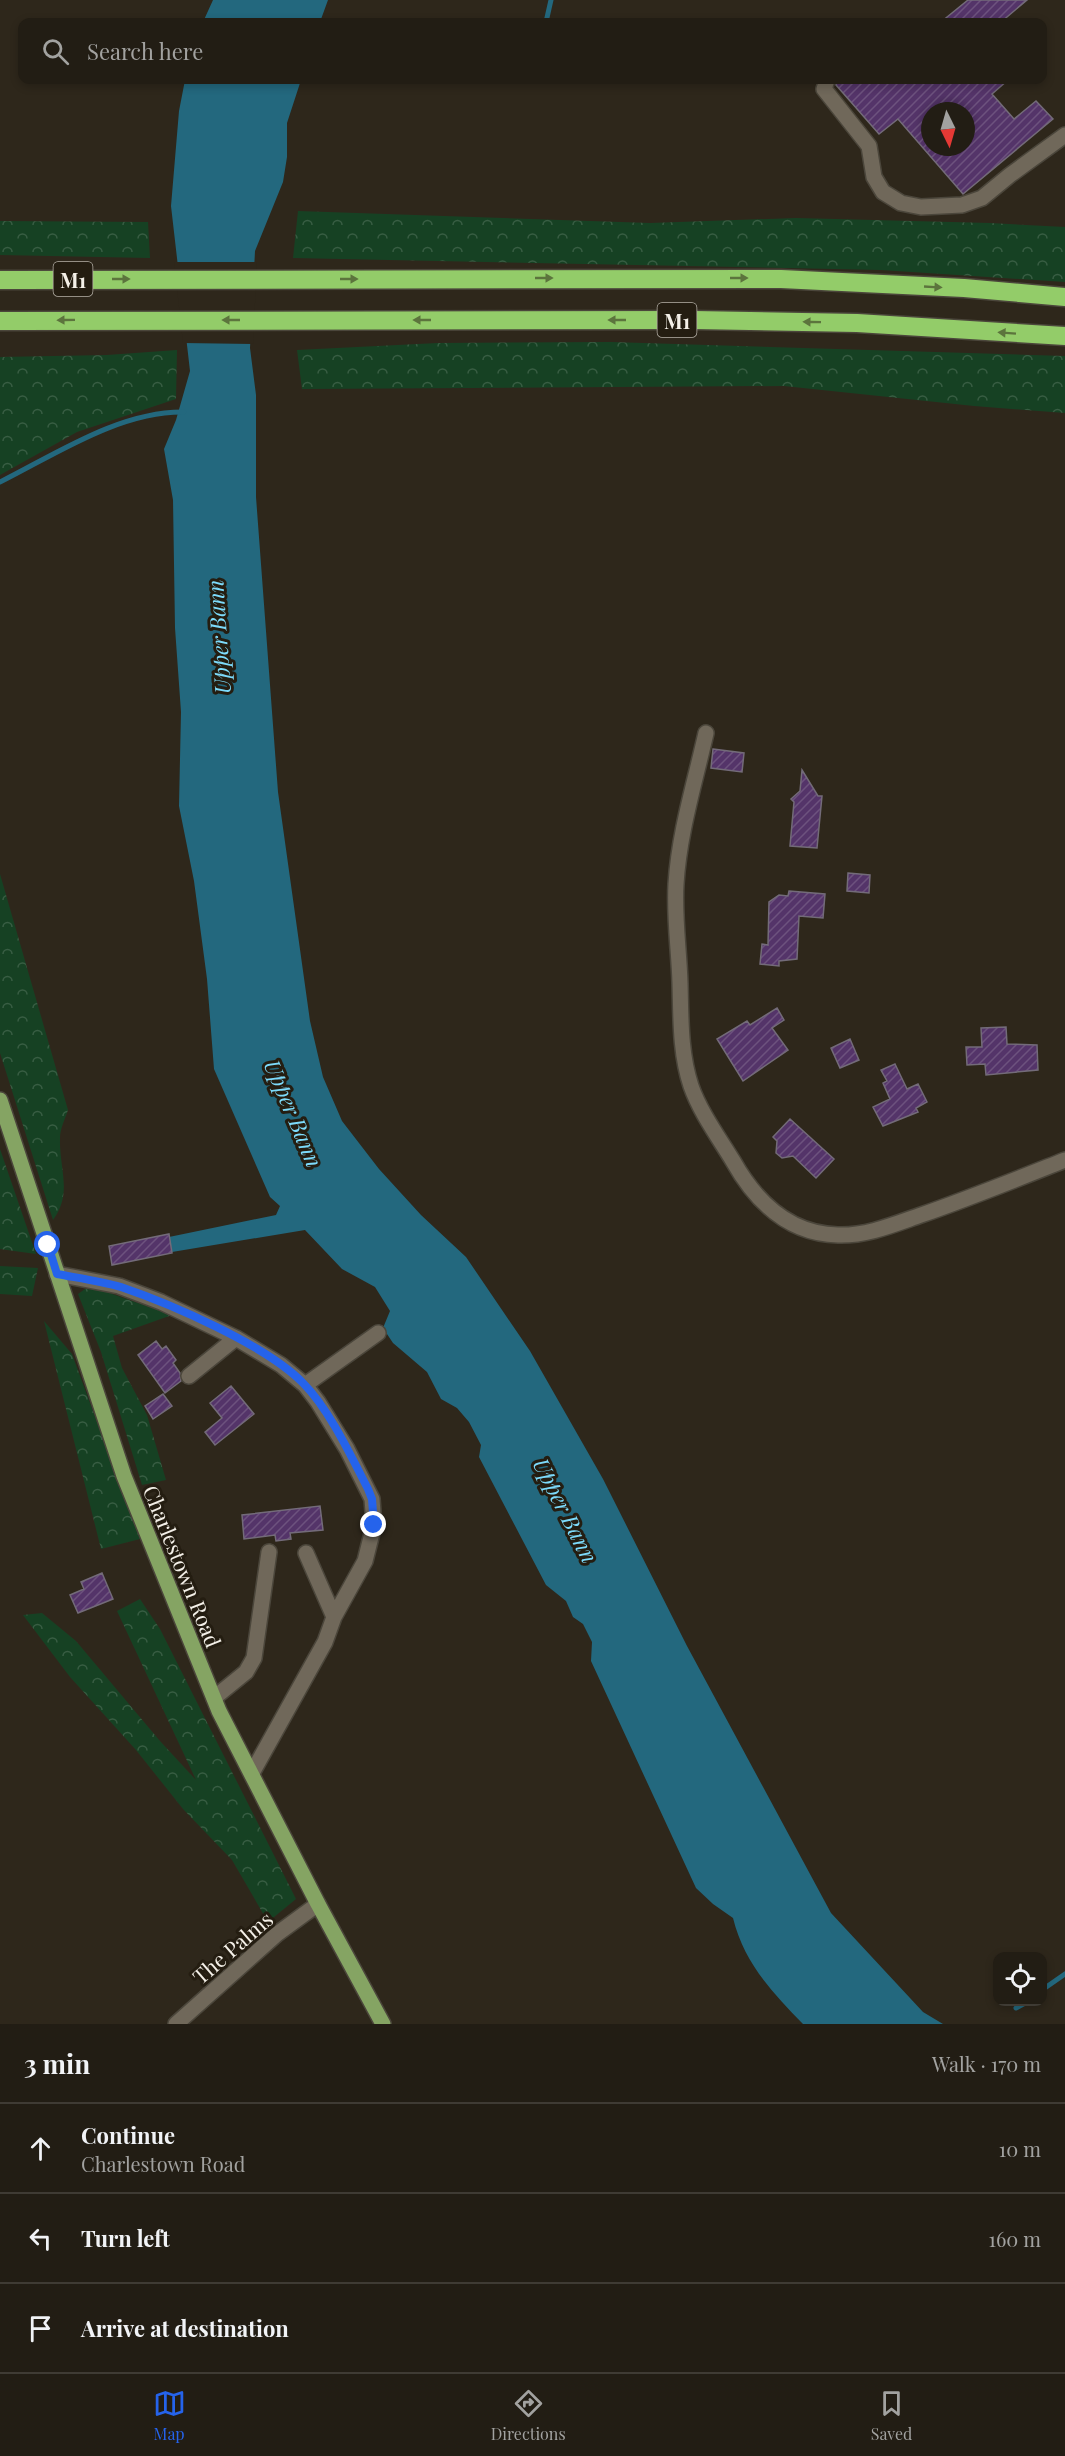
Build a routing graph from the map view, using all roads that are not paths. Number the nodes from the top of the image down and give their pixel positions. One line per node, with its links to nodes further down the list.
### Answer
1 (826, 84): 2 (street)
2 (1065, 135)
3 (0, 280): 4 (highway, M1, one-way to 4)
4 (1065, 297)
5 (0, 321): 6 (highway, M1, one-way to 5)
6 (1065, 336)
7 (706, 733): 9 (street)
8 (0, 1100): 10 (main road, Charlestown Road)
9 (1065, 1160)
10 (57, 1274): 12 (street); 18 (main road, Charlestown Road)
11 (378, 1333): 14 (street)
12 (236, 1338): 13 (street); 14 (street)
13 (189, 1376)
14 (305, 1384): 17 (street)
15 (269, 1552): 18 (street)
16 (306, 1553): 17 (street)
17 (334, 1617): 19 (street)
18 (214, 1698): 19 (main road, Charlestown Road)
19 (252, 1773): 20 (main road, Charlestown Road)
20 (318, 1904): 21 (street, The Palms); 22 (main road, Charlestown Road)
21 (176, 2024)
22 (383, 2024)

